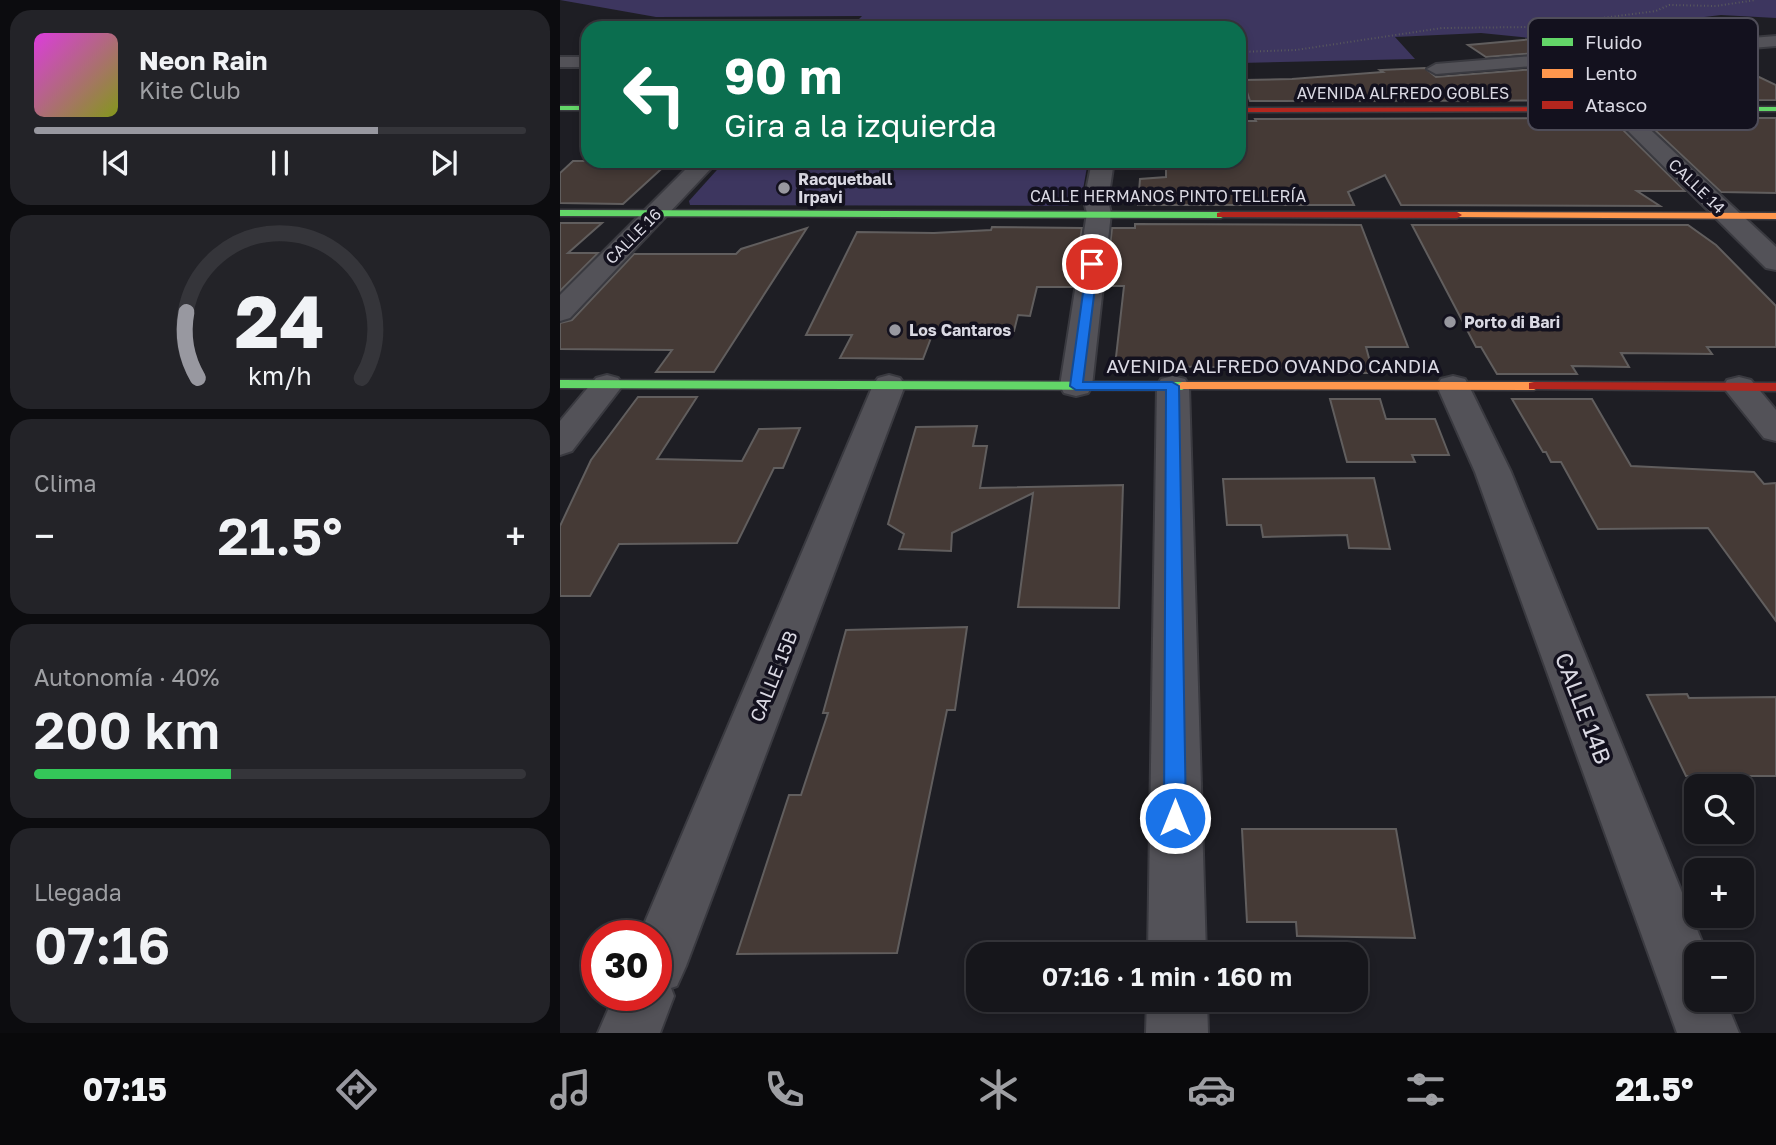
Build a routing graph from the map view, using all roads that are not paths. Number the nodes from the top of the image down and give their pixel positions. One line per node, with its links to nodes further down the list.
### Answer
1 (1776, 41): 2 (street)
2 (1758, 42)
3 (1528, 61): 6 (street)
4 (560, 62): 5 (street)
5 (581, 62)
6 (1436, 69)
7 (560, 108): 8 (main road)
8 (581, 108)
9 (1758, 109): 10 (main road, AVENIDA ALFREDO GOBLES)
10 (1776, 109)
11 (1246, 110): 12 (main road, AVENIDA ALFREDO GOBLES)
12 (1528, 110)
13 (1639, 130): 19 (street, CALLE 14)
14 (700, 168): 18 (street, CALLE 16)
15 (1102, 168): 17 (street)
16 (560, 213): 18 (main road, CALLE HERMANOS PINTO TELLERÍA)
17 (1099, 213): 18 (main road, CALLE HERMANOS PINTO TELLERÍA); 19 (main road, CALLE HERMANOS PINTO TELLERÍA); 26 (street)
18 (655, 214): 22 (street, CALLE 16)
19 (1727, 215): 20 (main road, CALLE HERMANOS PINTO TELLERÍA); 21 (street, CALLE 14)
20 (1776, 216)
21 (1776, 262)
22 (560, 312)
23 (560, 384): 24 (main road, AVENIDA ALFREDO OVANDO CANDIA)
24 (607, 385): 25 (main road, AVENIDA ALFREDO OVANDO CANDIA); 32 (street)
25 (889, 385): 26 (main road, AVENIDA ALFREDO OVANDO CANDIA); 33 (street, CALLE 15B)
26 (1076, 386): 27 (main road, AVENIDA ALFREDO OVANDO CANDIA)
27 (1172, 386): 28 (main road, AVENIDA ALFREDO OVANDO CANDIA); 34 (street)
28 (1453, 386): 29 (main road, AVENIDA ALFREDO OVANDO CANDIA); 39 (street, CALLE 14B)
29 (1739, 387): 30 (main road, AVENIDA ALFREDO OVANDO CANDIA); 31 (street)
30 (1776, 387)
31 (1776, 431)
32 (560, 444)
33 (672, 926)
34 (1177, 942)
35 (639, 1011): 37 (street)
36 (1177, 1012): 38 (street)
37 (629, 1033)
38 (1177, 1033)
39 (1708, 1033)

